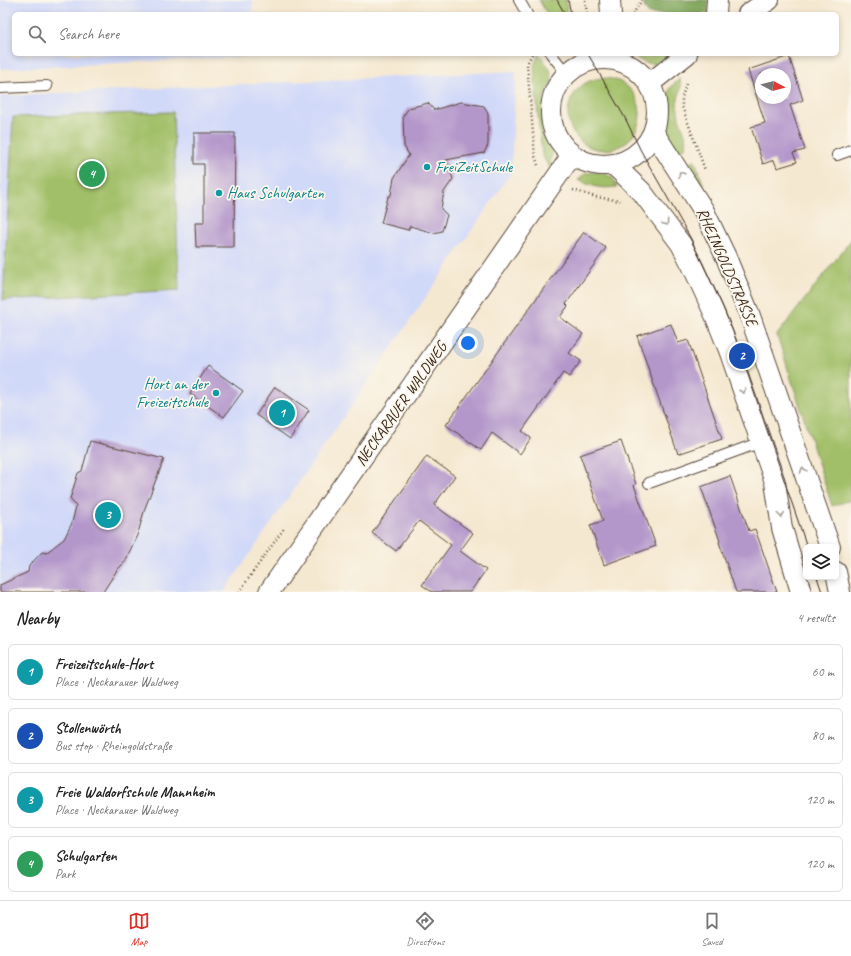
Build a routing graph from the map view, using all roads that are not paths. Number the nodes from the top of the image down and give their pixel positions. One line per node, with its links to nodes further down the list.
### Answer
1 (519, 0): 5 (lane)
2 (610, 0): 6 (street)
3 (717, 0): 7 (street)
4 (769, 0): 8 (street)
5 (526, 12)
6 (611, 12)
7 (716, 12)
8 (751, 12)
9 (553, 56): 12 (lane)
10 (609, 57): 12 (street); 13 (street)
11 (682, 57): 13 (street)
12 (567, 74): 18 (street)
13 (649, 84): 16 (street)
14 (47, 86): 15 (lane)
15 (0, 88)
16 (654, 133): 20 (street); 23 (street, RHEINGOLDSTRASSE, one-way to 16)
17 (851, 150): 19 (lane)
18 (572, 155): 20 (street); 25 (street, NECKARAUER WALDWEG)
19 (836, 155)
20 (614, 165): 21 (street, RHEINGOLDSTRASSE, one-way to 21)
21 (761, 442): 22 (lane); 26 (street, RHEINGOLDSTRASSE, one-way to 26)
22 (649, 483)
23 (829, 544)
24 (838, 580): 27 (street)
25 (269, 592)
26 (801, 592)
27 (840, 592)

